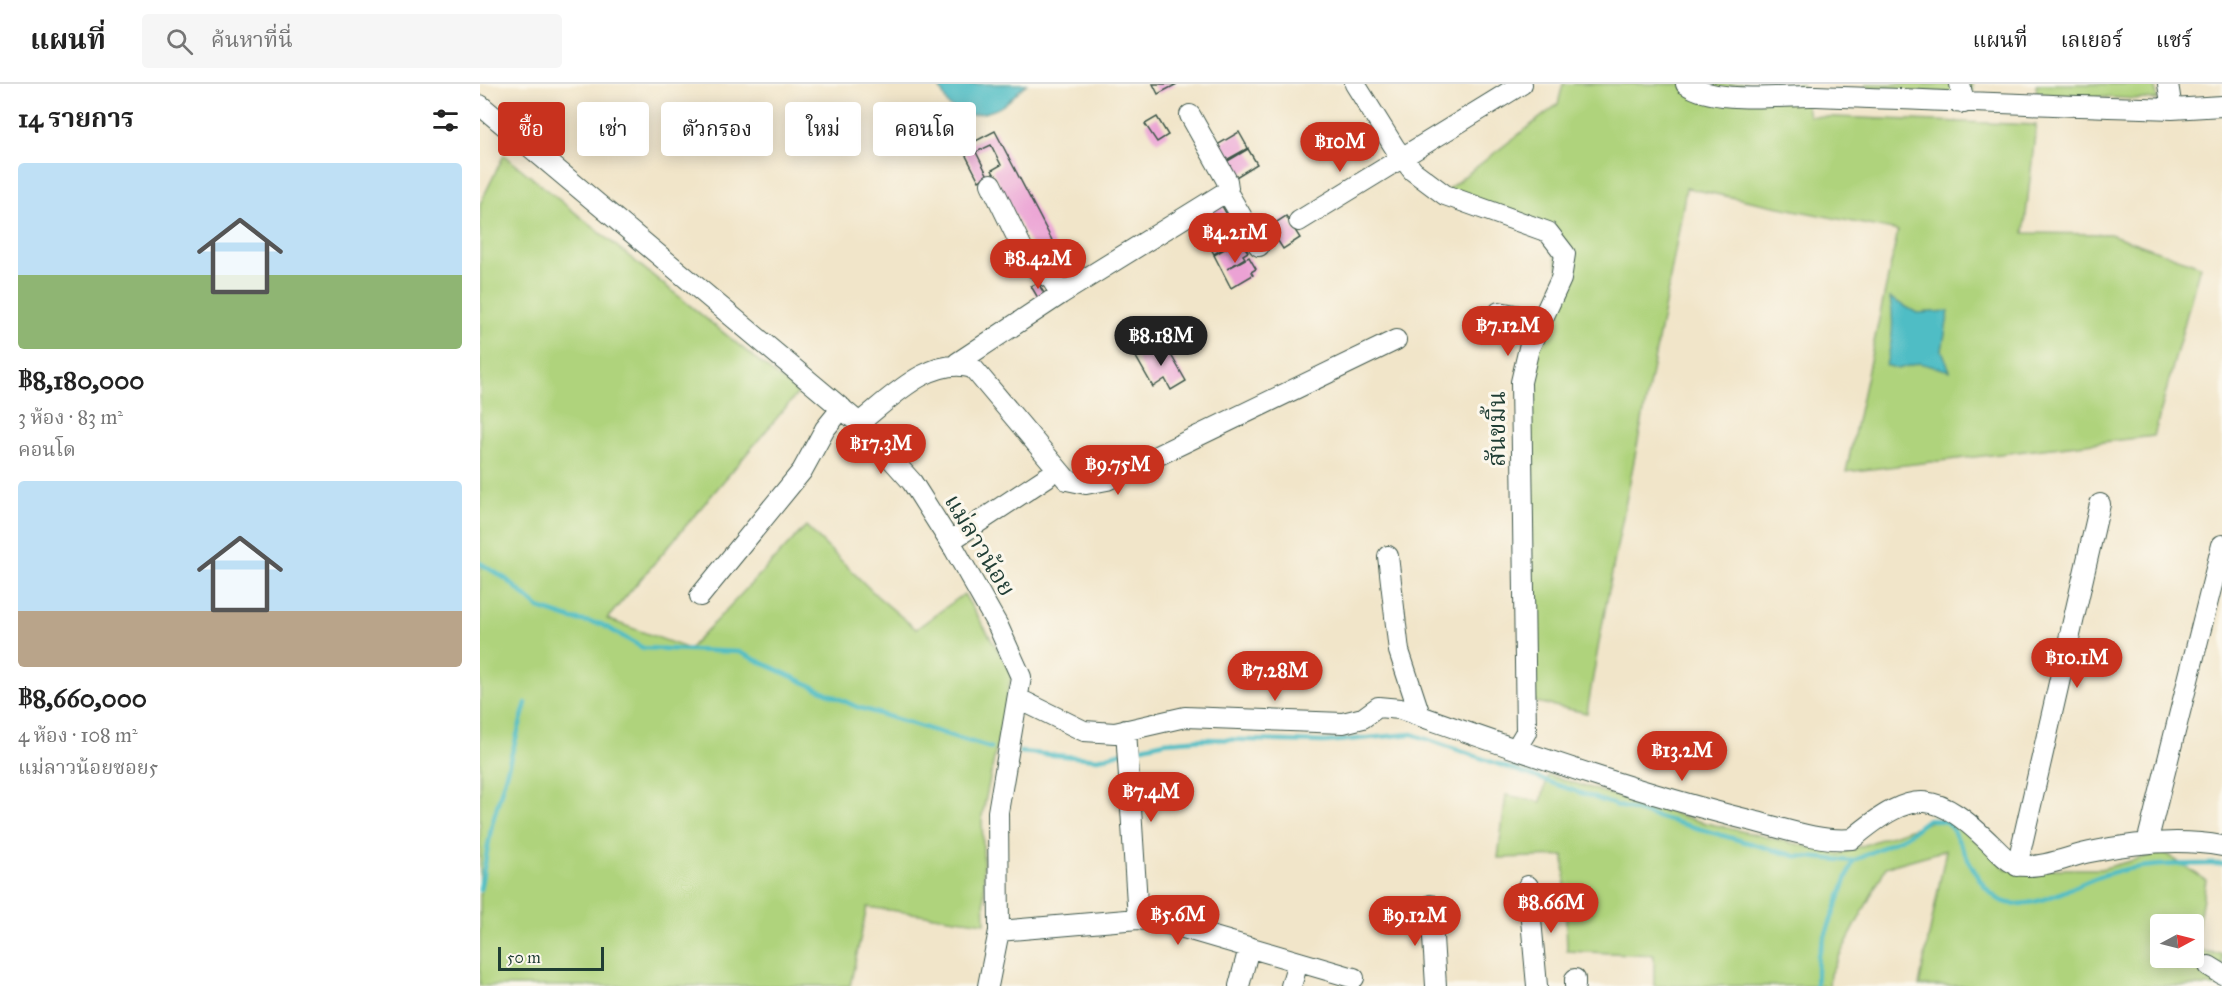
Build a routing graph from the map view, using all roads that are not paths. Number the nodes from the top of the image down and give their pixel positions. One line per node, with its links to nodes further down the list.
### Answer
1 (1355, 84): 11 (street, สันขมิ้น)
2 (1522, 84): 11 (street)
3 (1686, 84): 5 (street)
4 (2168, 84): 9 (street)
5 (1814, 90): 6 (street)
6 (1962, 94): 9 (street)
7 (480, 105): 21 (street, แม่ลาวน้อย)
8 (2222, 106): 9 (street)
9 (2172, 109)
10 (1190, 115): 13 (street)
11 (1401, 156): 14 (street); 18 (street, สันขมิ้น)
12 (991, 184): 16 (street)
13 (1226, 190): 15 (street); 16 (street)
14 (1299, 221)
15 (1259, 246)
16 (1061, 294): 20 (street)
17 (1499, 312): 18 (street)
18 (1542, 320): 32 (street, สันขมิ้น)
19 (1396, 340): 20 (street)
20 (957, 363): 22 (street)
21 (842, 408): 22 (street, แม่ลาวน้อย); 28 (street)
22 (859, 423): 25 (street, แม่ลาวน้อย)
23 (1047, 477): 25 (street)
24 (2100, 504): 35 (street)
25 (950, 541): 29 (street, แม่ลาวน้อย)
26 (2222, 545): 33 (street)
27 (1388, 556): 30 (street)
28 (700, 596)
29 (1019, 699): 31 (street); 39 (street, แม่ลาวน้อย)
30 (1420, 716): 31 (street); 32 (street)
31 (1126, 730): 38 (street)
32 (1517, 747): 35 (street)
33 (2147, 843): 34 (street); 35 (street)
34 (2222, 846)
35 (2017, 866)
36 (1528, 886): 47 (street)
37 (1431, 905): 46 (street)
38 (1138, 919): 39 (street); 40 (street)
39 (999, 931): 43 (street, แม่ลาวน้อย)
40 (1249, 948): 41 (street); 44 (street)
41 (1298, 962): 42 (street); 45 (street)
42 (1354, 978)
43 (988, 986)
44 (1239, 986)
45 (1291, 986)
46 (1436, 986)
47 (1537, 986)

